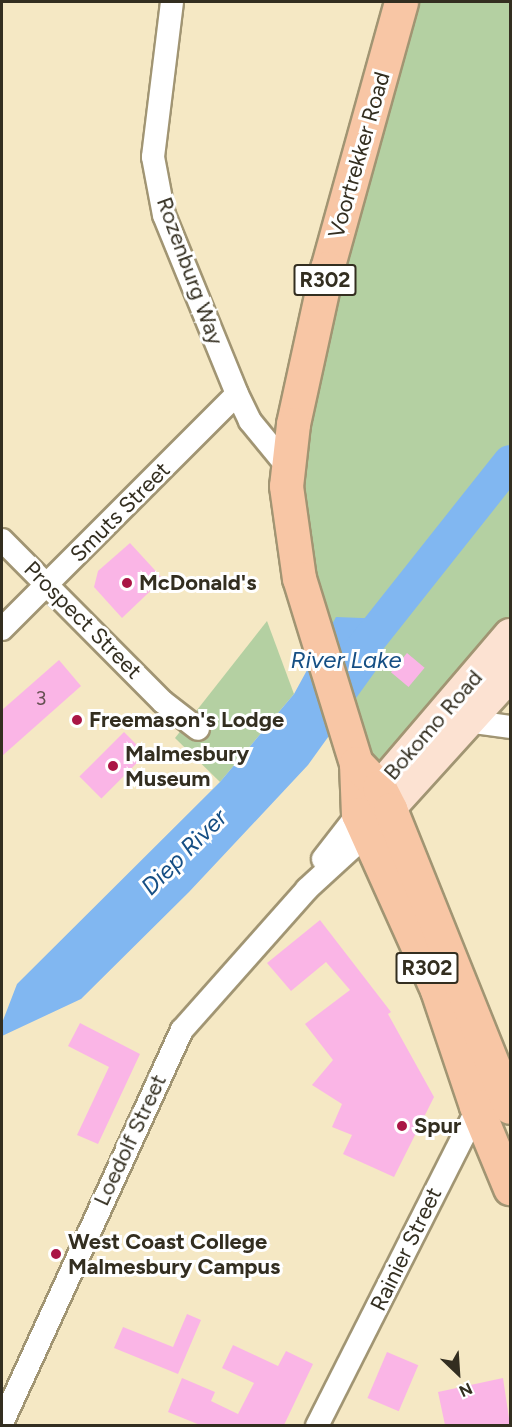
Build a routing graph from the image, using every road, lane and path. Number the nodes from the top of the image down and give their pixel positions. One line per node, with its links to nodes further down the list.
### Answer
1 (172, 2): 3 (street, Rozenburg Way)
2 (401, 2): 4 (main road, Voortrekker Road / R302)
3 (237, 394): 4 (street, Rozenburg Way); 6 (street, Smuts Street)
4 (287, 466): 13 (main road, Voortrekker Road / R302)
5 (2, 540): 6 (street, Prospect Street)
6 (47, 584): 7 (street, Smuts Street); 12 (street, Prospect Street)
7 (2, 629)
8 (510, 635): 14 (main road, Bokomo Road)
9 (510, 675): 10 (main road, Bokomo Road)
10 (467, 721): 11 (street); 14 (main road, Bokomo Road)
11 (510, 728)
12 (198, 729)
13 (352, 749): 14 (main road, Voortrekker Road / R302); 15 (main road, Voortrekker Road / R302)
14 (384, 798): 15 (main road); 16 (main road, Voortrekker Road / R302)
15 (362, 824): 17 (main road, Voortrekker Road / R302); 19 (street, Loedolf Street)
16 (505, 1092): 17 (street, Rainier Street)
17 (476, 1106): 18 (main road, Voortrekker Road / R302); 20 (street, Rainier Street)
18 (510, 1188)
19 (2, 1423)
20 (317, 1425)

